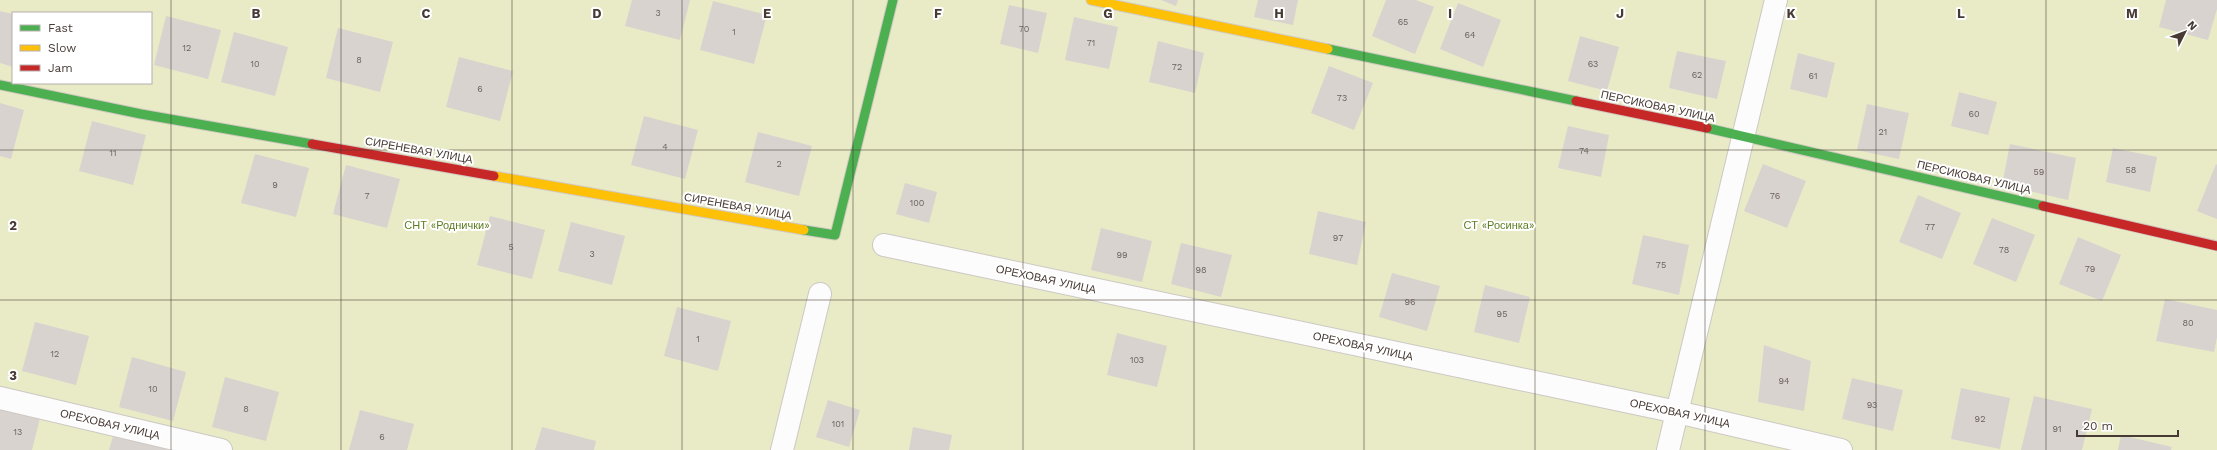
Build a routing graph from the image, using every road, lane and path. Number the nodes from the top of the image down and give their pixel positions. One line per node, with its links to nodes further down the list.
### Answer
1 (893, 0): 4 (street, СИРЕНЕВАЯ УЛИЦА)
2 (1091, 0): 5 (street, ПЕРСИКОВАЯ УЛИЦА)
3 (1776, 0): 5 (street)
4 (0, 85)
5 (1744, 136): 7 (street, ПЕРСИКОВАЯ УЛИЦА); 10 (street)
6 (884, 245): 10 (street, ОРЕХОВАЯ УЛИЦА)
7 (2217, 246)
8 (820, 294): 12 (street)
9 (0, 398): 11 (street, ОРЕХОВАЯ УЛИЦА)
10 (1677, 412): 13 (street); 14 (street, ОРЕХОВАЯ УЛИЦА)
11 (221, 450)
12 (782, 450)
13 (1668, 450)
14 (1841, 450)

